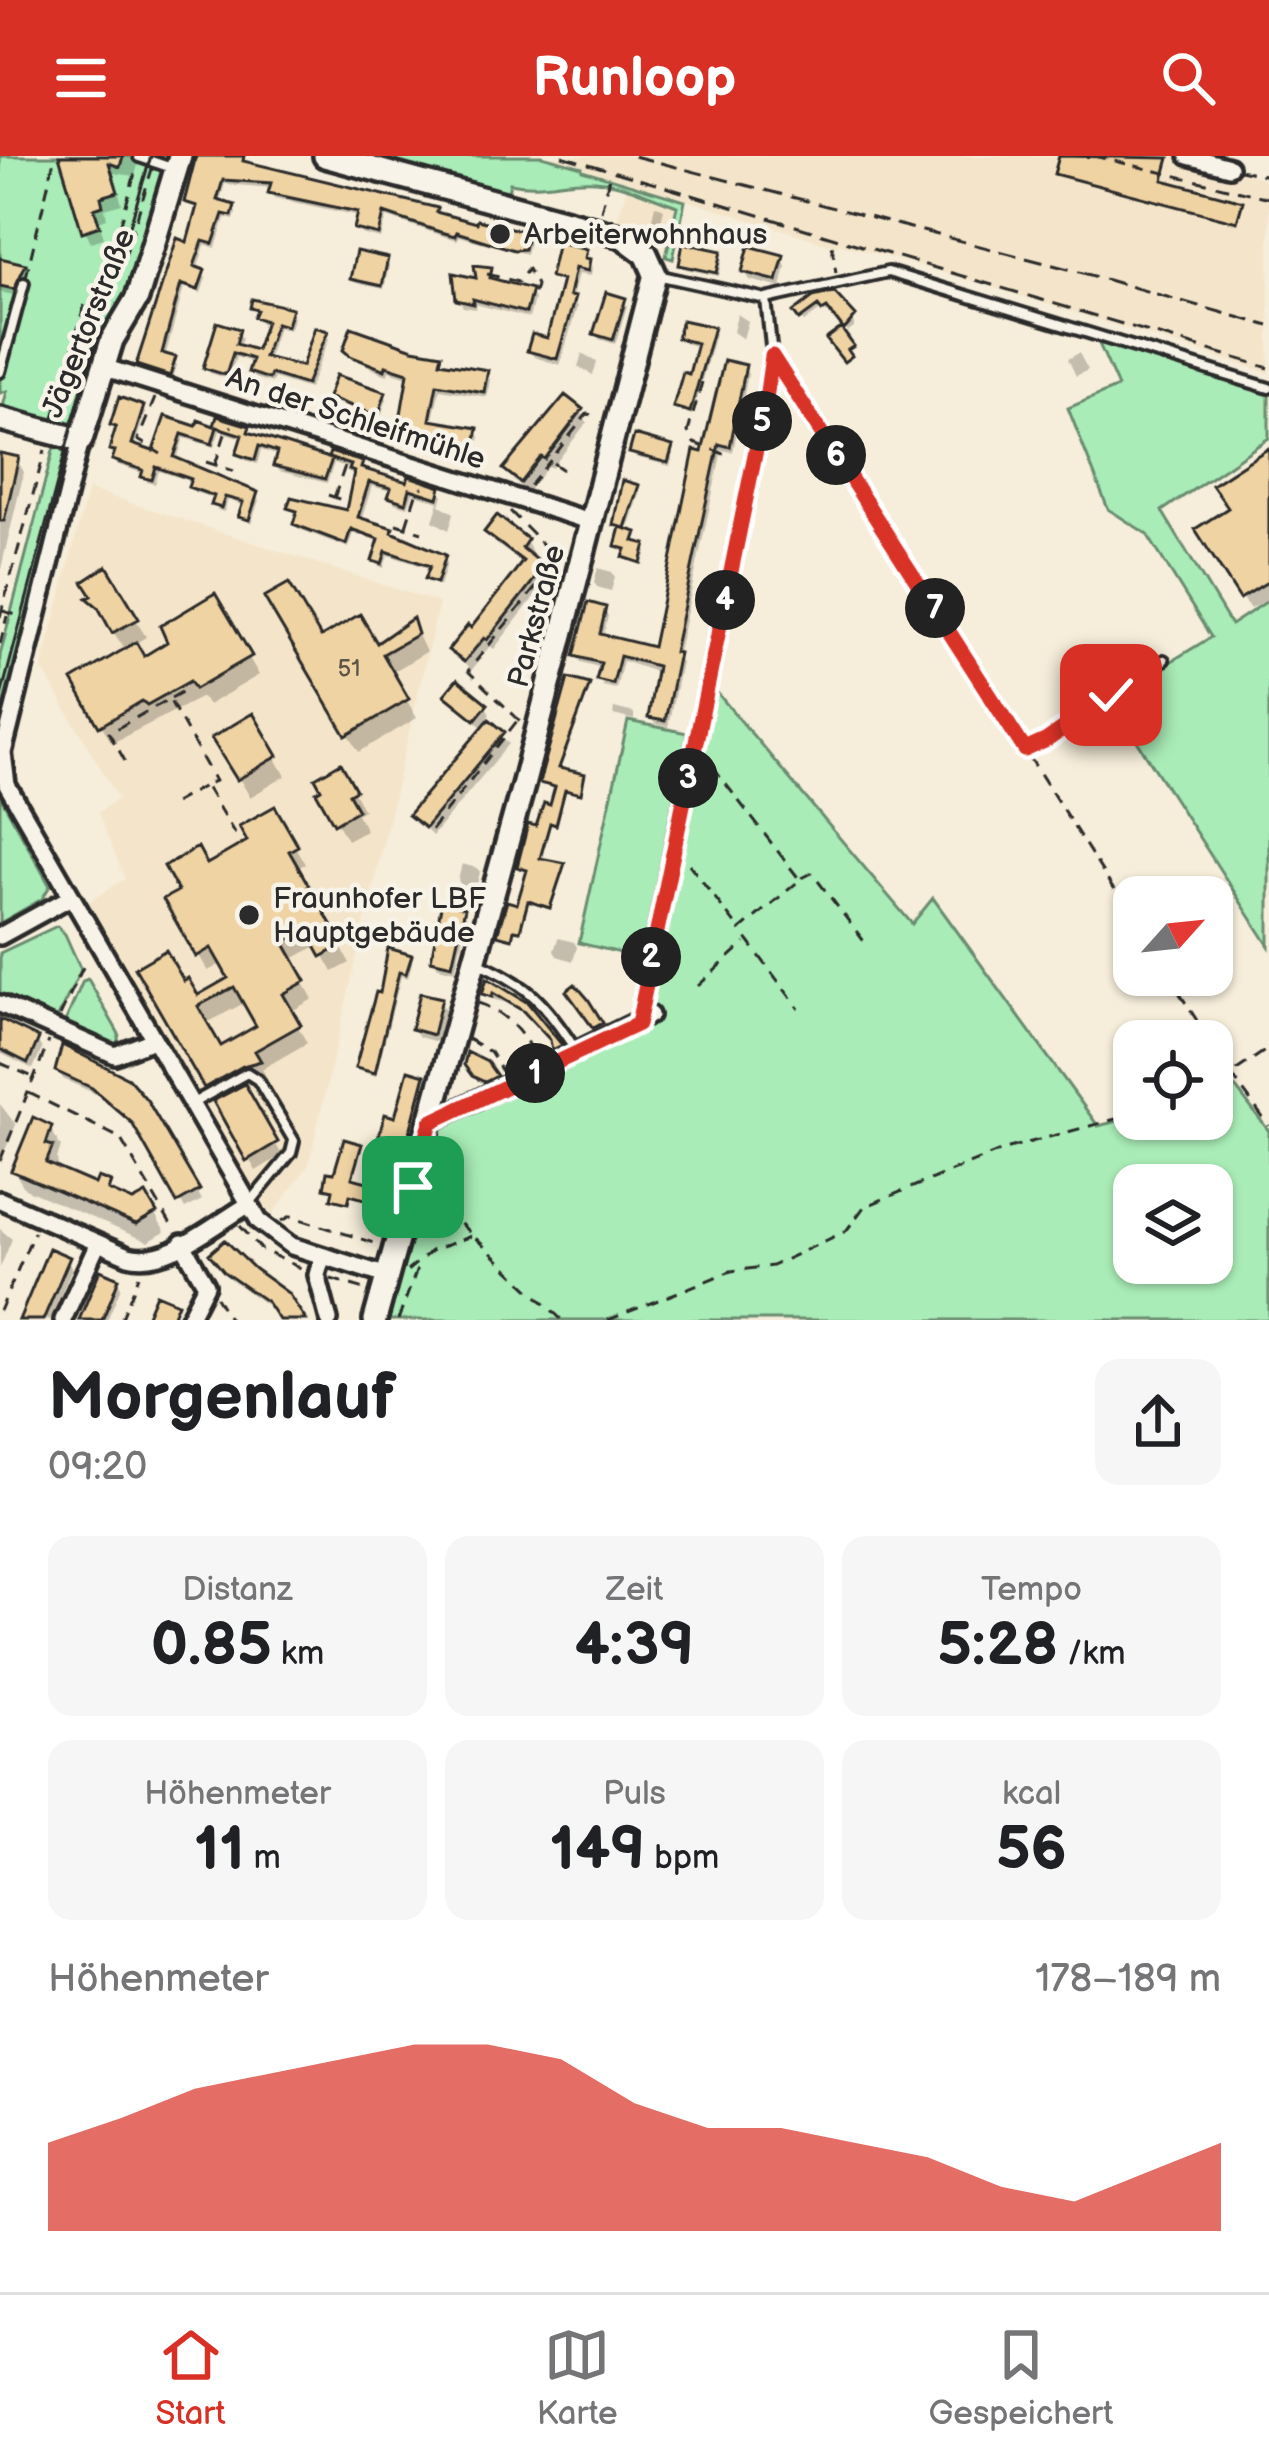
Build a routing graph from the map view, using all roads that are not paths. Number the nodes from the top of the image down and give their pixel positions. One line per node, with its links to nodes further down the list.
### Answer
1 (325, 156): 6 (street)
2 (1188, 156): 5 (street)
3 (140, 158): 4 (lane)
4 (178, 163): 10 (street, Jägertorstraße)
5 (1228, 167)
6 (655, 274): 8 (lane); 16 (street, Parkstraße)
7 (24, 283): 11 (lane)
8 (766, 298): 9 (lane); 12 (lane)
9 (772, 356): 13 (lane); 17 (lane)
10 (104, 367): 15 (street, Jägertorstraße); 16 (street, An der Schleifmühle)
11 (0, 372)
12 (1269, 388)
13 (765, 406)
14 (0, 419): 15 (street, Jägertorstraße)
15 (81, 440): 18 (street)
16 (592, 522): 20 (street, Parkstraße)
17 (1164, 660)
18 (71, 897): 19 (street); 23 (street)
19 (0, 936)
20 (475, 962): 24 (lane); 26 (street, Parkstraße)
21 (0, 1004): 23 (street)
22 (644, 1020): 24 (street)
23 (153, 1040): 25 (street)
24 (577, 1053): 26 (street)
25 (190, 1105): 28 (street); 28 (lane)
26 (431, 1122): 32 (street, Parkstraße)
27 (0, 1200): 29 (street)
28 (248, 1205): 30 (street); 31 (street)
29 (98, 1243): 30 (street); 33 (street)
30 (182, 1243): 34 (street)
31 (322, 1258): 32 (street); 35 (street)
32 (387, 1276): 36 (street, Parkstraße)
33 (64, 1320)
34 (188, 1320)
35 (329, 1320)
36 (375, 1320)

